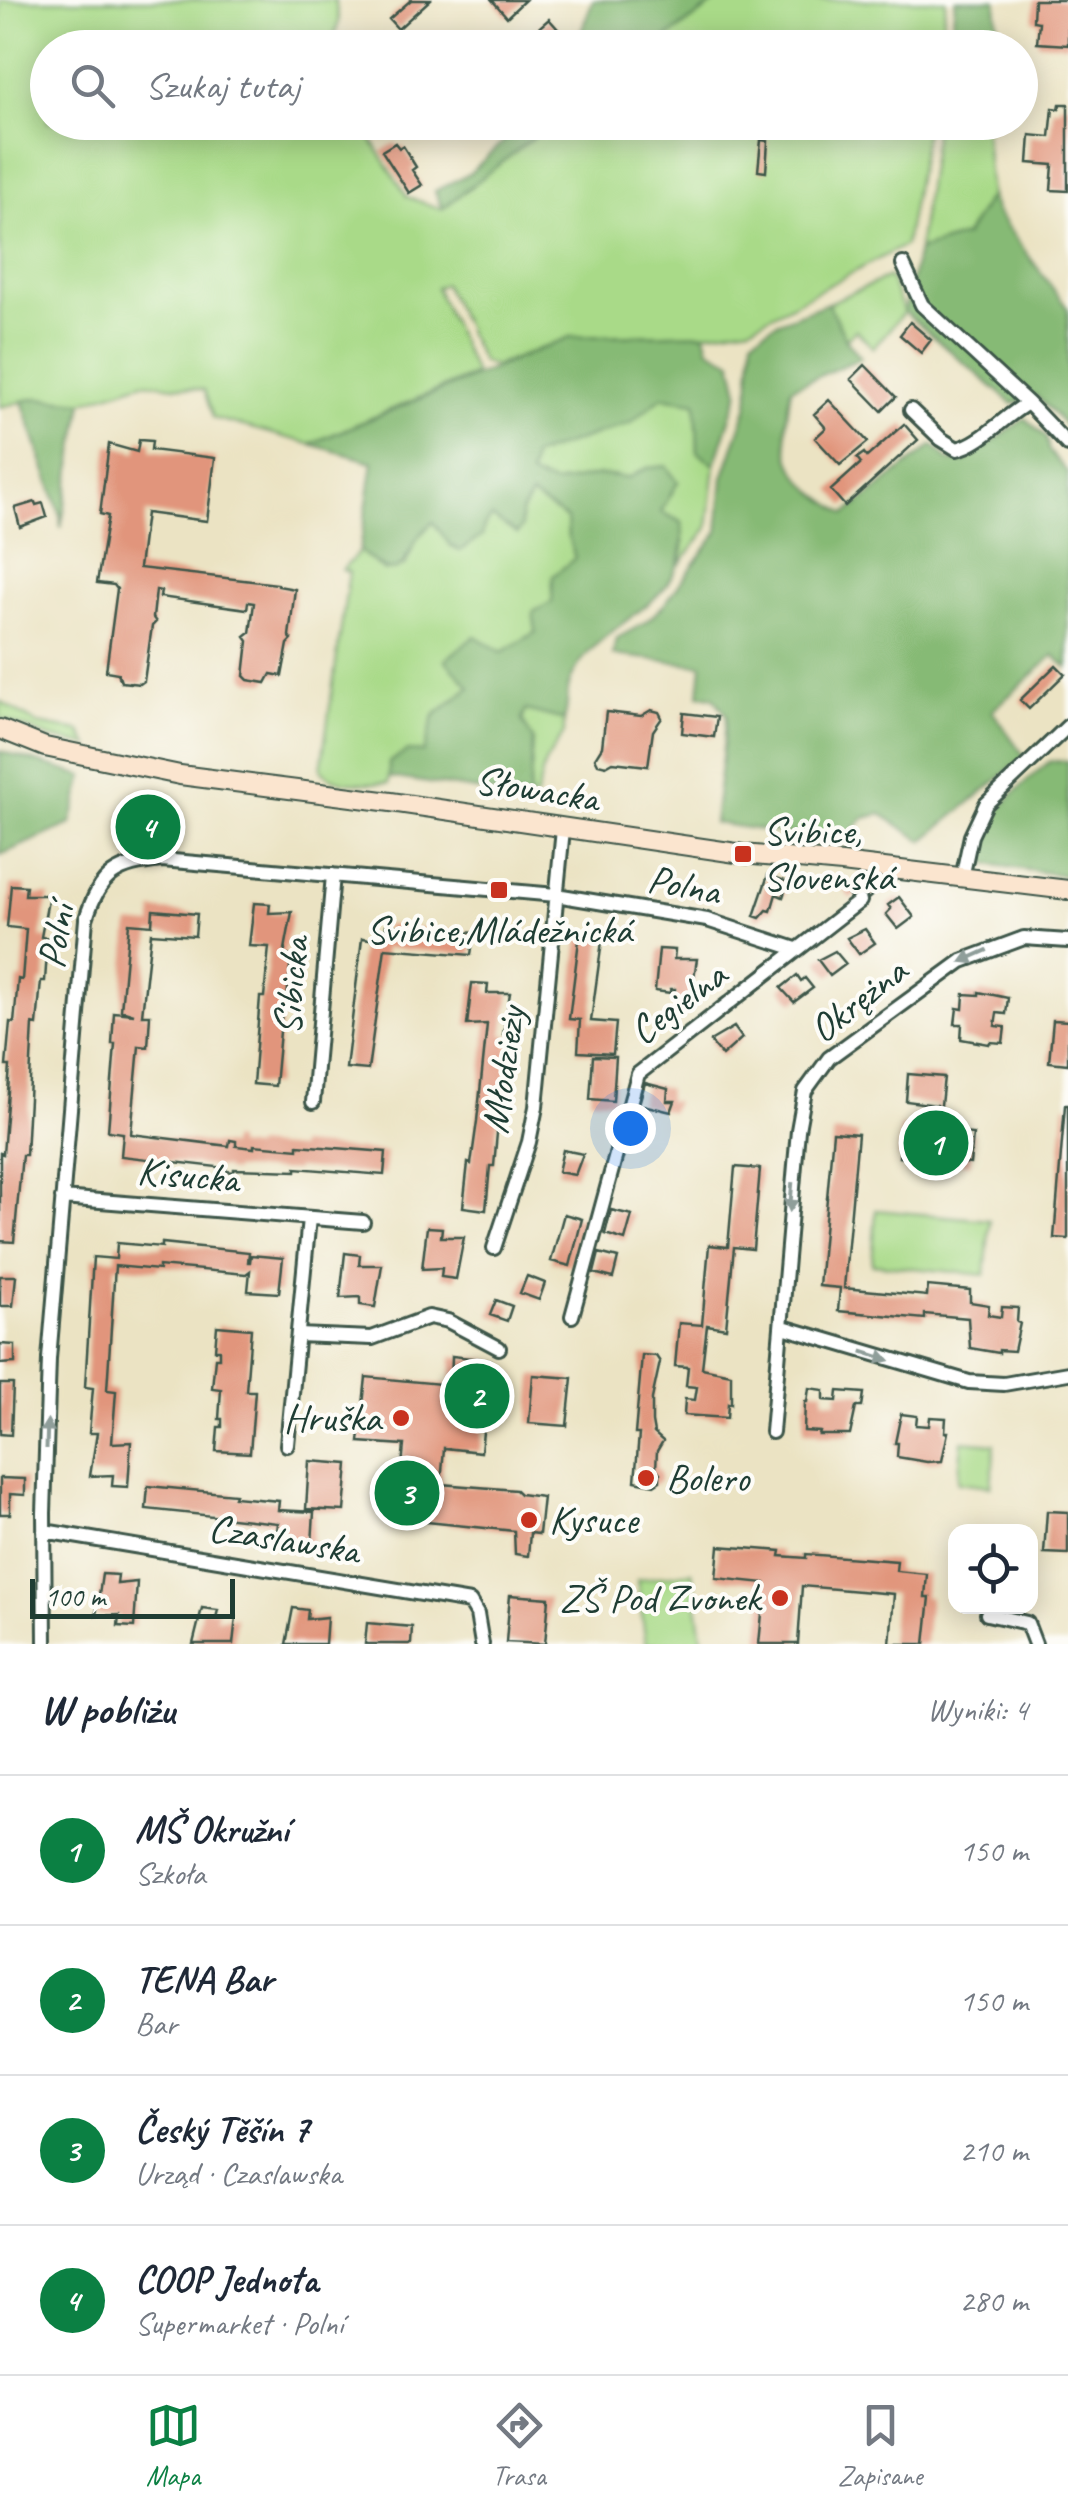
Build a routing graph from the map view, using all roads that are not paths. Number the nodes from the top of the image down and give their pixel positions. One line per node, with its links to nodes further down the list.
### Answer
1 (902, 264): 2 (street)
2 (1028, 403): 3 (street); 4 (street)
3 (911, 410)
4 (1068, 445)
5 (1068, 726): 9 (street)
6 (0, 729): 7 (street, Słowacka)
7 (563, 829): 9 (street, Słowacka); 11 (street, Młodzieży)
8 (333, 876): 11 (street, Polní); 15 (street, Sibicka); 16 (street, Polní)
9 (962, 878): 10 (street, Słowacka)
10 (1068, 890)
11 (556, 895): 14 (street, Polna); 19 (street, Młodzieży)
12 (860, 902): 14 (street, Cegielna)
13 (1068, 942): 21 (street, Okrężna, one-way to 21)
14 (796, 949): 20 (street, Cegielna)
15 (312, 1102)
16 (62, 1198): 17 (street, Kisucka); 27 (street, Polní, one-way to 16)
17 (309, 1218): 18 (street, Kisucka); 22 (street)
18 (363, 1222)
19 (494, 1248)
20 (572, 1316)
21 (783, 1327): 24 (street, one-way to 24); 25 (street, Okrężna)
22 (298, 1334): 23 (street); 26 (street)
23 (499, 1348)
24 (1068, 1373)
25 (772, 1432)
26 (287, 1445)
27 (44, 1532): 29 (street, Polní); 30 (street, Czaslawska)
28 (987, 1614): 31 (street)
29 (45, 1644)
30 (482, 1644)
31 (1035, 1644)

